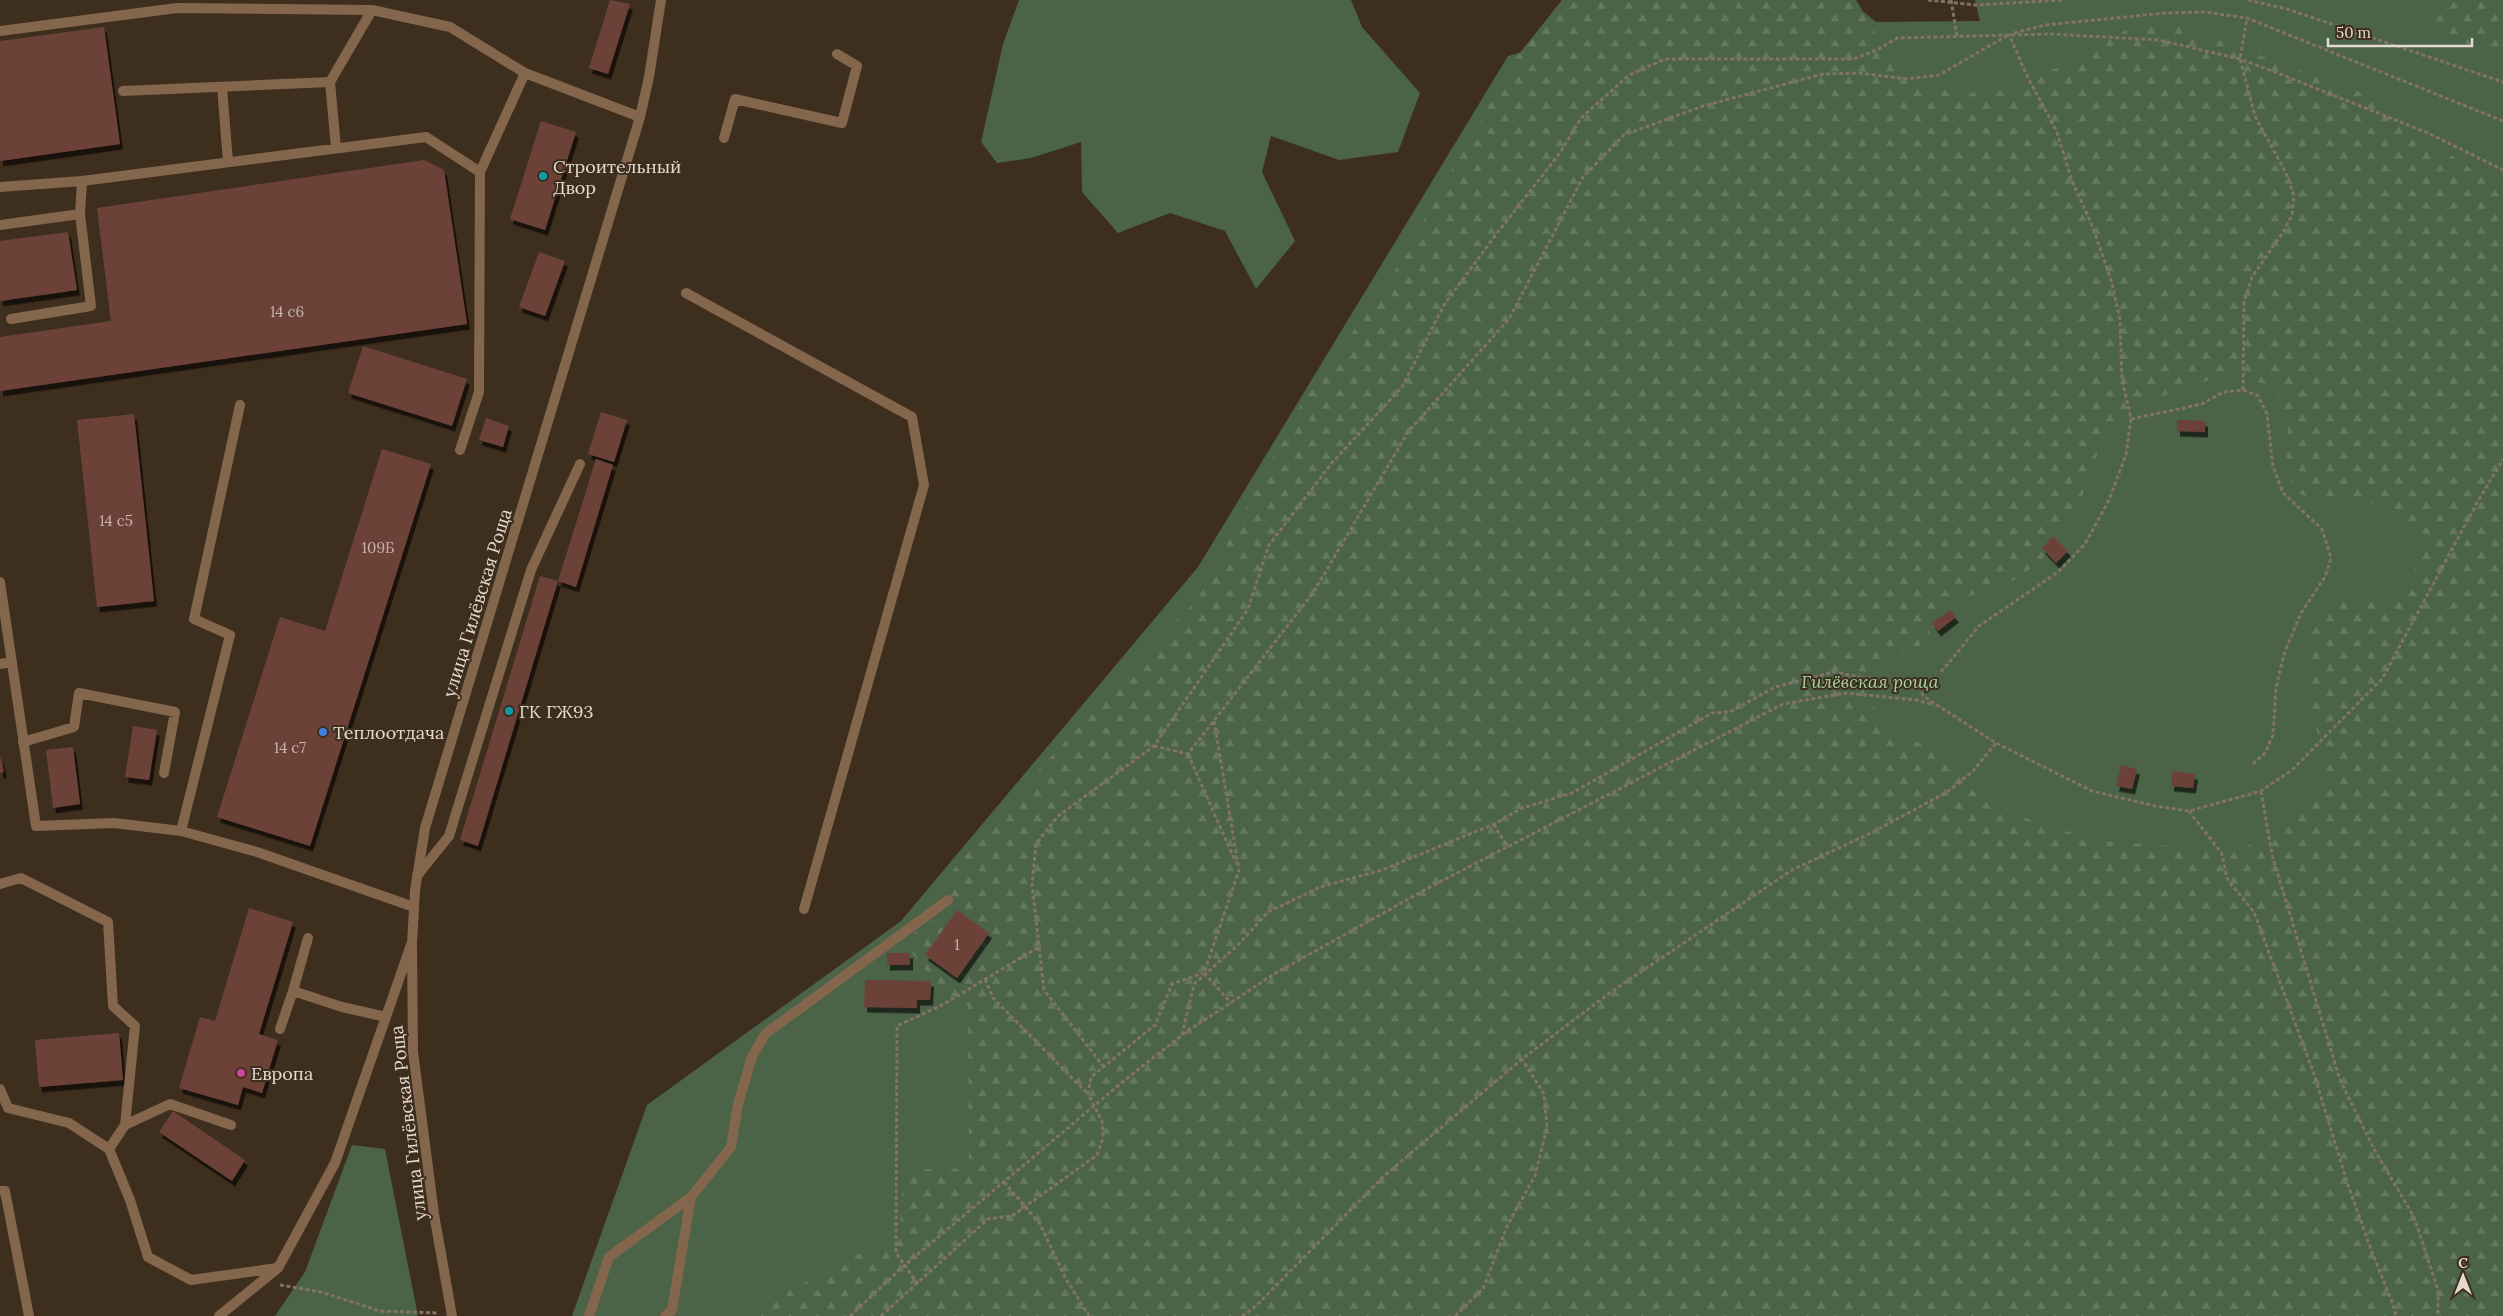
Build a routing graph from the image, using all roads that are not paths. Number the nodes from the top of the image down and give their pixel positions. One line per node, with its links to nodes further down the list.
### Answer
1 (661, 0): 9 (street, улица Гилёвская Роща)
2 (372, 10): 3 (street); 5 (street); 6 (street)
3 (0, 31)
4 (837, 54): 10 (street)
5 (525, 73): 9 (street); 13 (street)
6 (330, 82): 7 (street); 11 (street)
7 (222, 87): 8 (street); 12 (street)
8 (123, 91)
9 (640, 117): 29 (street, улица Гилёвская Роща)
10 (724, 138)
11 (336, 148): 12 (street); 13 (street)
12 (228, 162): 14 (street)
13 (480, 172): 21 (street)
14 (82, 181): 15 (street); 16 (street)
15 (0, 187)
16 (80, 214): 17 (street); 19 (street)
17 (0, 226)
18 (686, 293): 33 (street)
19 (11, 319)
20 (240, 404): 28 (street)
21 (460, 450)
22 (580, 464): 29 (street)
23 (0, 582): 24 (street)
24 (12, 662): 25 (street); 26 (street)
25 (0, 664)
26 (23, 742): 27 (street); 28 (street)
27 (164, 773)
28 (181, 831): 32 (street)
29 (417, 876): 32 (street, улица Гилёвская Роща)
30 (0, 884): 40 (street)
31 (948, 900): 44 (street)
32 (414, 907): 35 (street, улица Гилёвская Роща)
33 (804, 909)
34 (308, 938): 36 (street)
35 (412, 944): 37 (street); 46 (street, улица Гилёвская Роща)
36 (293, 991): 37 (street); 38 (street)
37 (386, 1017): 45 (street)
38 (280, 1029)
39 (0, 1090): 42 (street)
40 (125, 1125): 41 (street); 42 (street)
41 (231, 1125)
42 (109, 1149): 45 (street)
43 (0, 1192): 47 (street)
44 (691, 1197): 49 (street); 50 (street)
45 (278, 1268): 48 (street)
46 (452, 1315)
47 (29, 1316)
48 (219, 1316)
49 (589, 1316)
50 (665, 1316)

